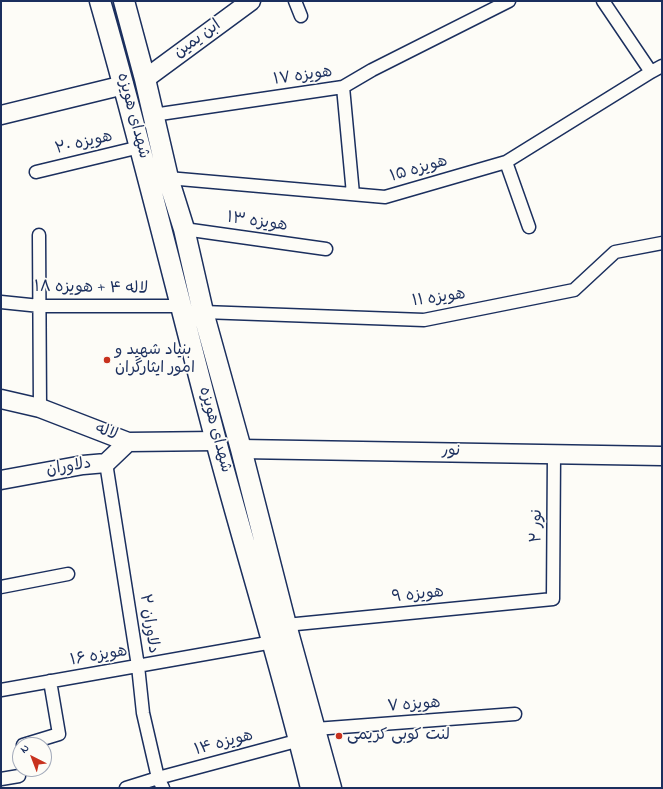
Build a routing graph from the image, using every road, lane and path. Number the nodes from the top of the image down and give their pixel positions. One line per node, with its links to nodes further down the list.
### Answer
1 (100, 1): 11 (main road, شهدای هویزه)
2 (124, 1): 10 (main road, شهدای هویزه)
3 (251, 1): 10 (street, ابن یمین)
4 (295, 1): 7 (street)
5 (509, 1): 12 (street, هویزه ۱۷)
6 (603, 1): 9 (street)
7 (301, 16)
8 (662, 66): 9 (street, هویزه ۱۵)
9 (651, 72): 16 (street, هویزه ۱۵)
10 (145, 79): 14 (main road, شهدای هویزه)
11 (124, 86): 13 (street); 15 (main road, شهدای هویزه)
12 (343, 87): 14 (street, هویزه ۱۷); 19 (street)
13 (1, 115)
14 (153, 115): 18 (main road, شهدای هویزه)
15 (140, 147): 17 (street, هویزه ۲۰); 27 (main road, شهدای هویزه)
16 (506, 162): 19 (street, هویزه ۱۵); 20 (street)
17 (36, 172)
18 (168, 178): 19 (street, هویزه ۱۵); 21 (main road, شهدای هویزه)
19 (353, 194)
20 (529, 227)
21 (184, 229): 24 (street, هویزه ۱۳); 28 (main road, شهدای هویزه)
22 (39, 235): 26 (street)
23 (662, 243): 28 (street, هویزه ۱۱)
24 (326, 249)
25 (1, 302): 26 (street, لاله ۴ + هویزه ۱۸)
26 (40, 306): 27 (street, لاله ۴ + هویزه ۱۸); 30 (street)
27 (181, 306): 31 (main road, شهدای هویزه)
28 (203, 312): 33 (main road, شهدای هویزه)
29 (1, 399): 30 (street, لاله)
30 (40, 408): 32 (street, لاله)
31 (216, 441): 32 (street, لاله); 42 (main road, شهدای هویزه)
32 (128, 442): 36 (street, دلاوران)
33 (241, 449): 34 (street, نور); 41 (main road, شهدای هویزه)
34 (554, 454): 35 (street, نور); 40 (street, نور ۲)
35 (662, 456)
36 (106, 463): 37 (street, دلاوران); 43 (street, دلاوران ۲)
37 (1, 480)
38 (68, 574): 39 (street)
39 (1, 587)
40 (553, 599): 41 (street, هویزه ۹)
41 (286, 625): 47 (main road, شهدای هویزه)
42 (273, 642): 43 (street, هویزه ۱۶); 47 (main road, شهدای هویزه)
43 (138, 666): 44 (street, هویزه ۱۶); 51 (street, دلاوران ۲)
44 (50, 682): 45 (street, هویزه ۱۶); 48 (street)
45 (1, 690)
46 (515, 714): 47 (street, هویزه ۷)
47 (307, 735): 51 (street, هویزه ۱۴); 53 (main road, شهدای هویزه); 54 (main road, شهدای هویزه)
48 (49, 737)
49 (13, 777): 50 (street)
50 (1, 779)
51 (160, 783): 52 (street, هویزه ۱۴)
52 (126, 788)
53 (311, 788)
54 (331, 788)

